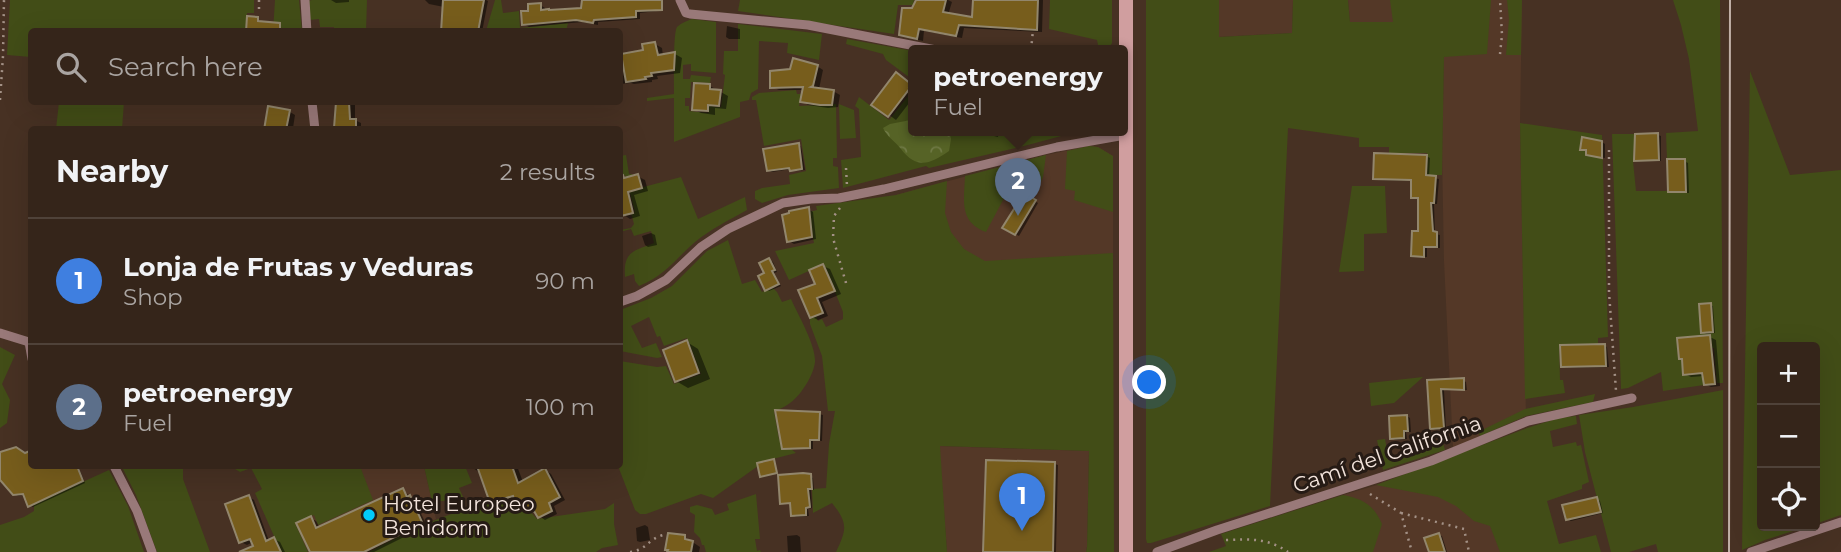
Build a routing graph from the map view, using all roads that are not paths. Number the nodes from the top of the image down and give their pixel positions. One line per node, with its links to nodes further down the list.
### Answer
1 (305, 0): 4 (lane)
2 (680, 0): 5 (lane)
3 (1126, 0): 6 (main road)
4 (307, 28)
5 (910, 45)
6 (1126, 45)
7 (312, 105): 8 (lane)
8 (315, 126)
9 (1092, 136): 11 (lane)
10 (1125, 136): 18 (main road)
11 (623, 301)
12 (0, 333): 13 (lane)
13 (28, 340)
14 (1632, 398): 19 (lane, Camí del California)
15 (116, 469): 17 (lane)
16 (1841, 522): 20 (lane)
17 (152, 552)
18 (1126, 552)
19 (1157, 552)
20 (1751, 552)

